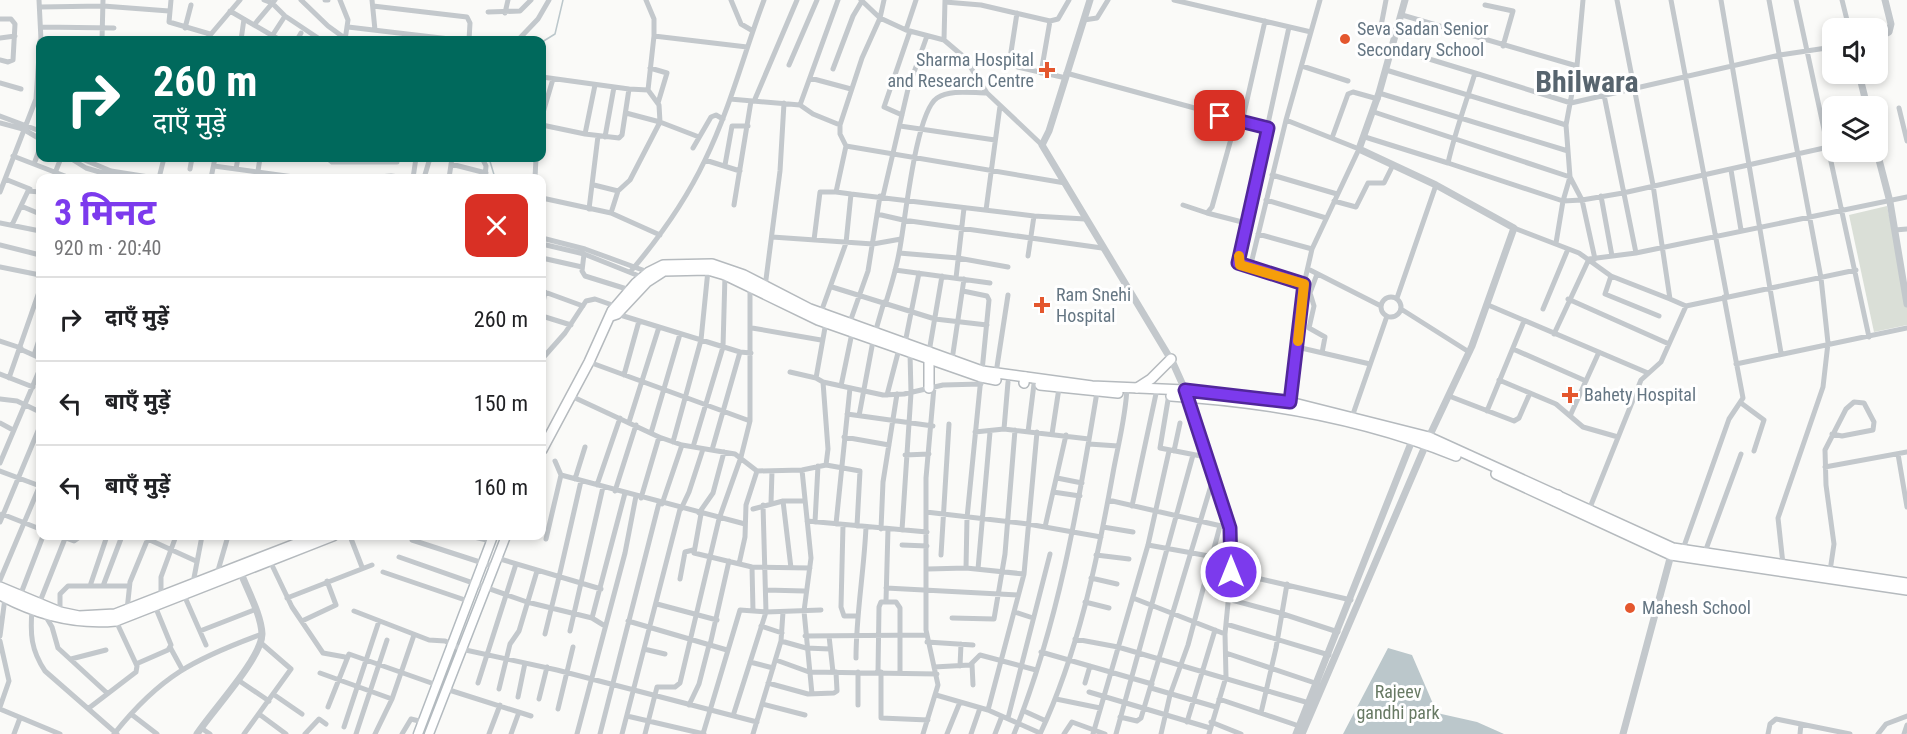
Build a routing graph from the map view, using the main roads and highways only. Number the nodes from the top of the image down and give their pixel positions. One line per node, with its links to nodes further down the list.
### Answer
1 (648, 277): 2 (main road); 2 (main road); 3 (main road); 3 (main road)
2 (764, 290): 4 (main road)
3 (617, 311): 14 (main road)
4 (822, 318): 5 (main road); 5 (main road)
5 (874, 337): 6 (main road)
6 (902, 346): 7 (main road); 7 (main road)
7 (928, 356): 9 (main road); 9 (main road); 11 (main road)
8 (1170, 359): 12 (main road)
9 (981, 377): 10 (main road); 10 (main road)
10 (1028, 382): 12 (main road); 12 (main road)
11 (932, 388)
12 (1130, 389): 13 (main road)
13 (1289, 406): 15 (main road); 15 (main road)
14 (546, 434)
15 (1414, 436): 16 (main road)
16 (1556, 498): 21 (main road); 21 (main road)
17 (307, 540): 22 (main road)
18 (323, 540): 22 (main road)
19 (491, 540): 28 (main road)
20 (504, 540): 29 (main road)
21 (1676, 551): 23 (main road); 25 (main road)
22 (240, 569): 27 (main road); 27 (main road)
23 (1907, 583)
24 (0, 587): 27 (main road)
25 (1907, 590)
26 (2, 596): 27 (main road)
27 (35, 607)
28 (418, 734)
29 (429, 734)

